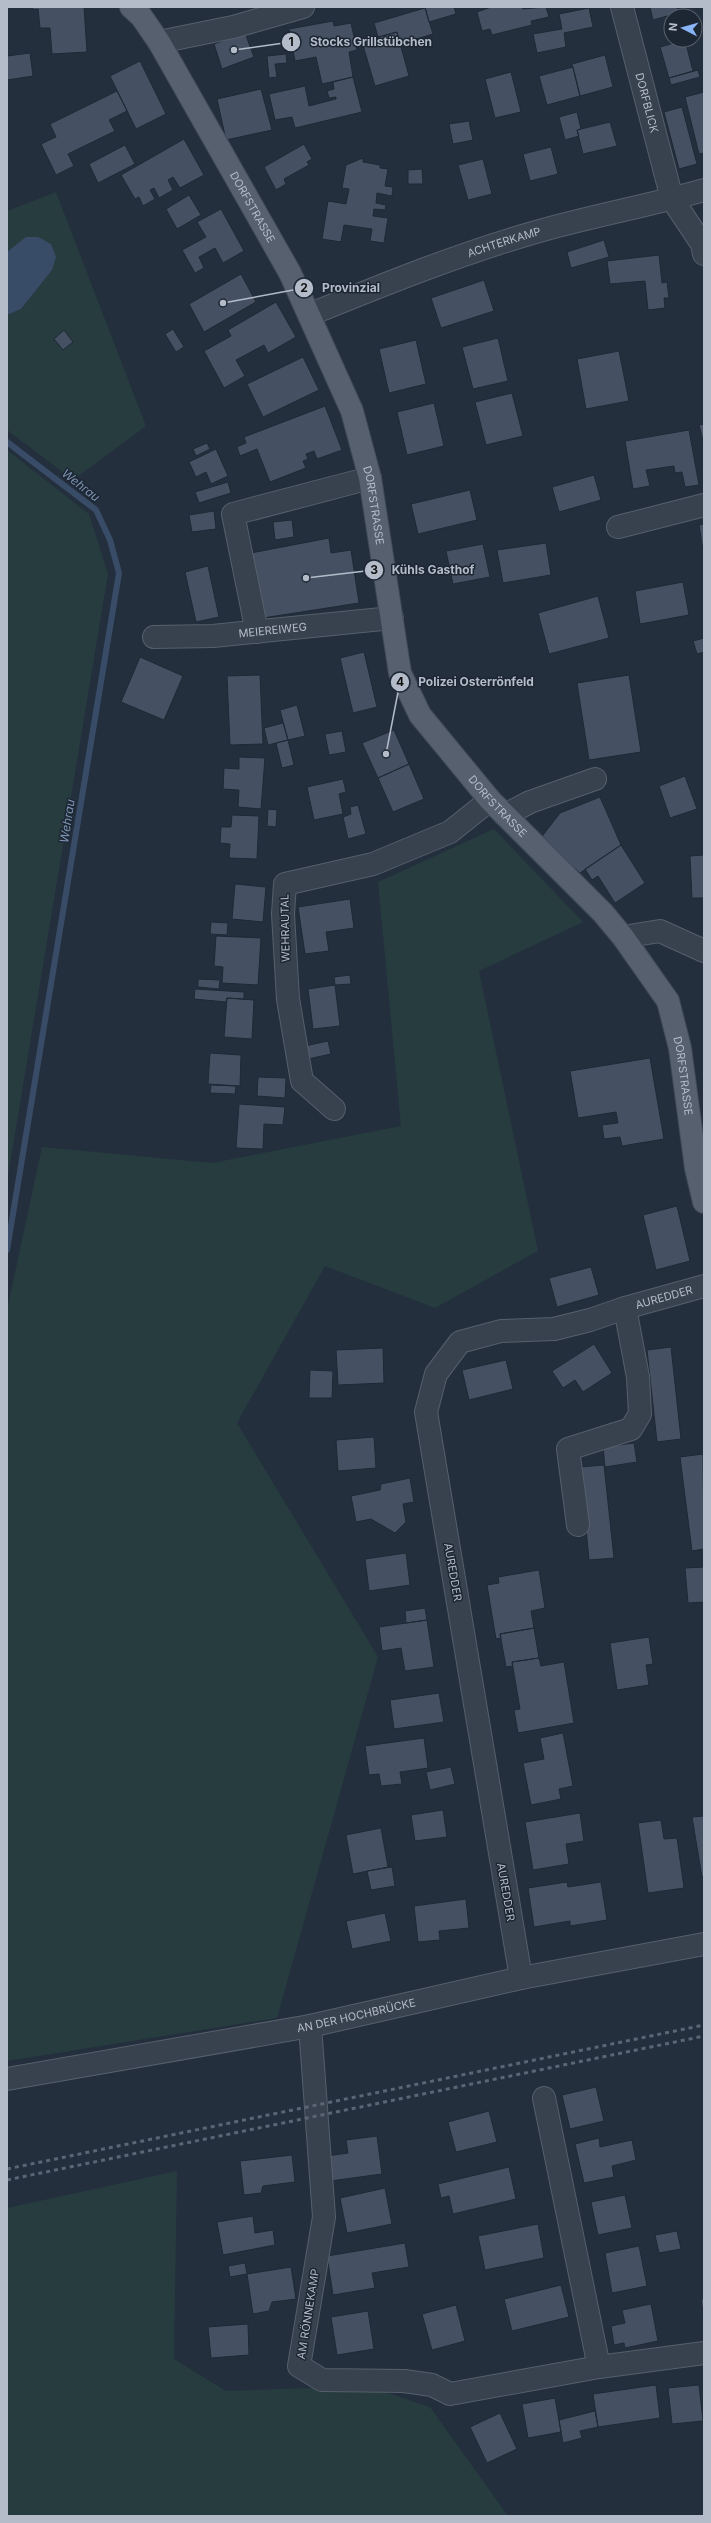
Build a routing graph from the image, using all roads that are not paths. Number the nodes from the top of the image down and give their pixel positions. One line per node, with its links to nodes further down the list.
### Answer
1 (131, 7): 4 (main road, DORFSTRASSE)
2 (303, 7): 4 (street)
3 (622, 7): 6 (street, DORFBLICK)
4 (159, 42): 8 (main road, DORFSTRASSE)
5 (704, 190): 6 (street, ACHTERKAMP)
6 (672, 199): 7 (street, DORFBLICK); 8 (street, ACHTERKAMP)
7 (704, 254)
8 (310, 314): 9 (main road, DORFSTRASSE)
9 (370, 478): 12 (main road, DORFSTRASSE); 13 (street)
10 (704, 505): 11 (street)
11 (618, 527)
12 (392, 618): 13 (street, MEIEREIWEG); 16 (main road, DORFSTRASSE)
13 (257, 632): 14 (street, MEIEREIWEG)
14 (154, 637)
15 (595, 779): 16 (street)
16 (498, 808): 17 (main road, DORFSTRASSE); 19 (street, WEHRAUTAL)
17 (623, 937): 18 (street); 20 (main road, DORFSTRASSE)
18 (704, 951)
19 (334, 1109)
20 (704, 1202)
21 (704, 1286): 22 (street, AUREDDER)
22 (625, 1308): 23 (street, AUREDDER); 25 (street, AUREDDER)
23 (578, 1525)
24 (704, 1944): 25 (street, AN DER HOCHBRÜCKE)
25 (521, 1978): 26 (street, AN DER HOCHBRÜCKE)
26 (310, 2026): 27 (street, AN DER HOCHBRÜCKE); 30 (street, AM RÖNNEKAMP)
27 (7, 2079)
28 (544, 2098): 30 (street)
29 (704, 2353): 30 (street, AM RÖNNEKAMP)
30 (599, 2367)

